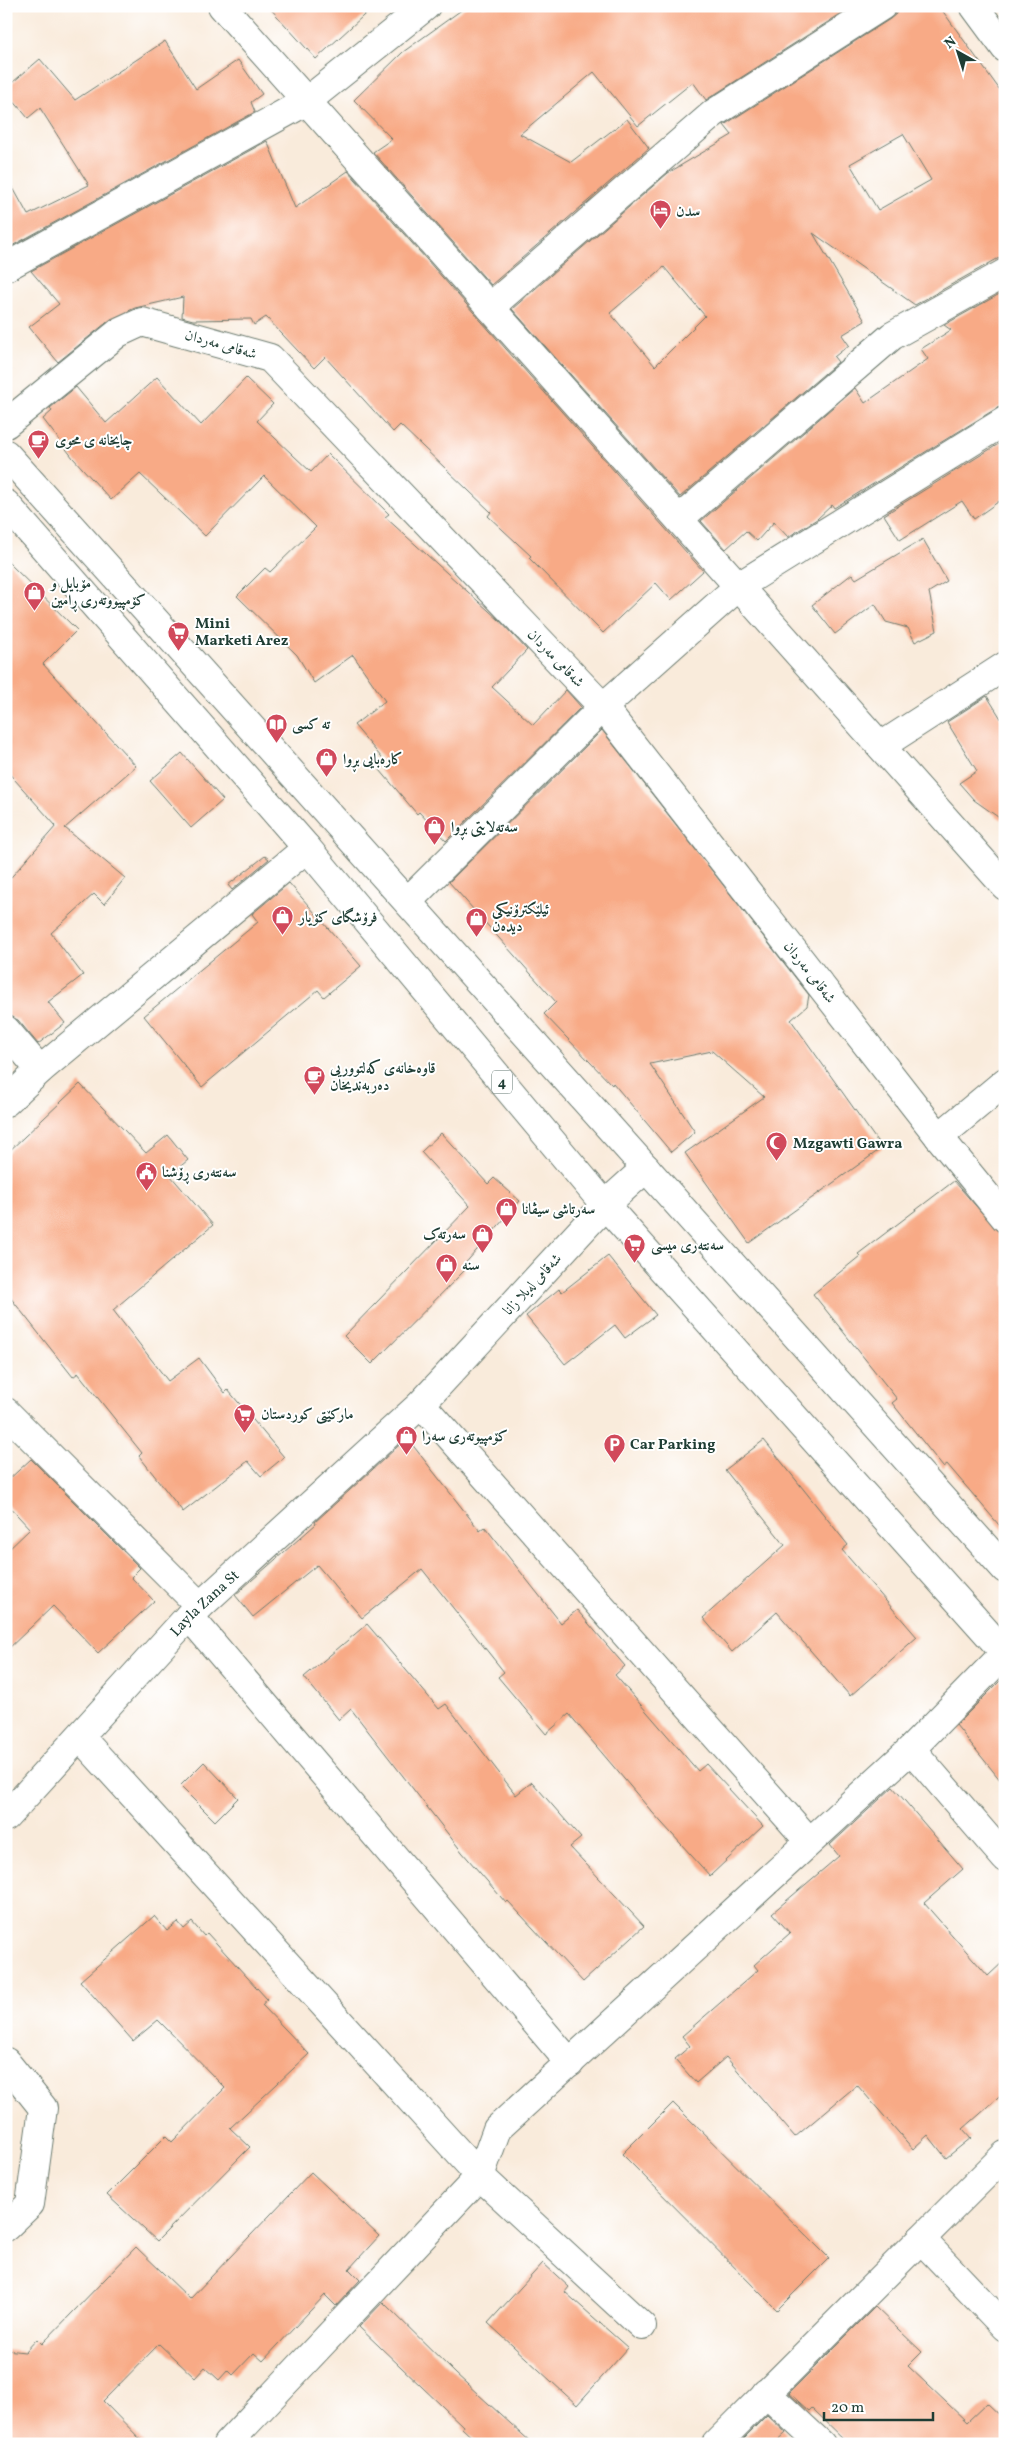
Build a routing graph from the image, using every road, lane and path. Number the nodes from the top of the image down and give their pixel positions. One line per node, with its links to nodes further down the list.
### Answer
1 (222, 6): 6 (main road)
2 (426, 6): 6 (main road)
3 (882, 6): 9 (main road)
4 (974, 6): 5 (main road)
5 (1005, 48)
6 (307, 101): 7 (main road); 9 (main road)
7 (6, 267)
8 (1005, 273): 14 (main road)
9 (490, 307): 14 (main road)
10 (1005, 421): 15 (main road)
11 (6, 424): 17 (main road, شەقامی مەردان)
12 (6, 454): 21 (main road)
13 (6, 504): 19 (main road, 4)
14 (679, 519): 15 (main road)
15 (739, 586): 17 (main road); 18 (main road)
16 (1005, 666): 18 (main road)
17 (603, 707): 21 (main road); 26 (main road, شەقامی مەردان)
18 (881, 746): 20 (main road)
19 (307, 848): 23 (main road); 28 (main road, 4)
20 (1005, 886)
21 (408, 901): 27 (main road)
22 (6, 1030): 23 (main road)
23 (40, 1070): 25 (main road)
24 (1005, 1082): 26 (main road)
25 (6, 1102)
26 (939, 1137): 29 (main road, شەقامی مەردان)
27 (646, 1168): 28 (main road, شەقامی لەیلا زانا); 32 (main road)
28 (605, 1205): 30 (main road, شەقامی لەیلا زانا); 34 (main road, 4)
29 (1005, 1218)
30 (421, 1404): 33 (main road, Layla Zana St); 38 (main road)
31 (6, 1412): 33 (main road)
32 (1005, 1569)
33 (195, 1611): 35 (main road, Layla Zana St); 41 (main road)
34 (1005, 1653): 36 (main road)
35 (81, 1738): 37 (main road, Layla Zana St); 43 (main road)
36 (911, 1749): 38 (main road); 39 (main road)
37 (6, 1817)
38 (809, 1842): 41 (main road)
39 (1005, 1858)
40 (6, 2062): 44 (main road)
41 (570, 2063): 43 (main road)
42 (1005, 2155): 45 (main road)
43 (480, 2176): 46 (main road); 49 (main road)
44 (6, 2227)
45 (921, 2239): 47 (main road); 48 (main road)
46 (642, 2326)
47 (1005, 2327)
48 (766, 2393): 50 (main road); 51 (main road)
49 (227, 2444)
50 (716, 2444)
51 (821, 2444)

